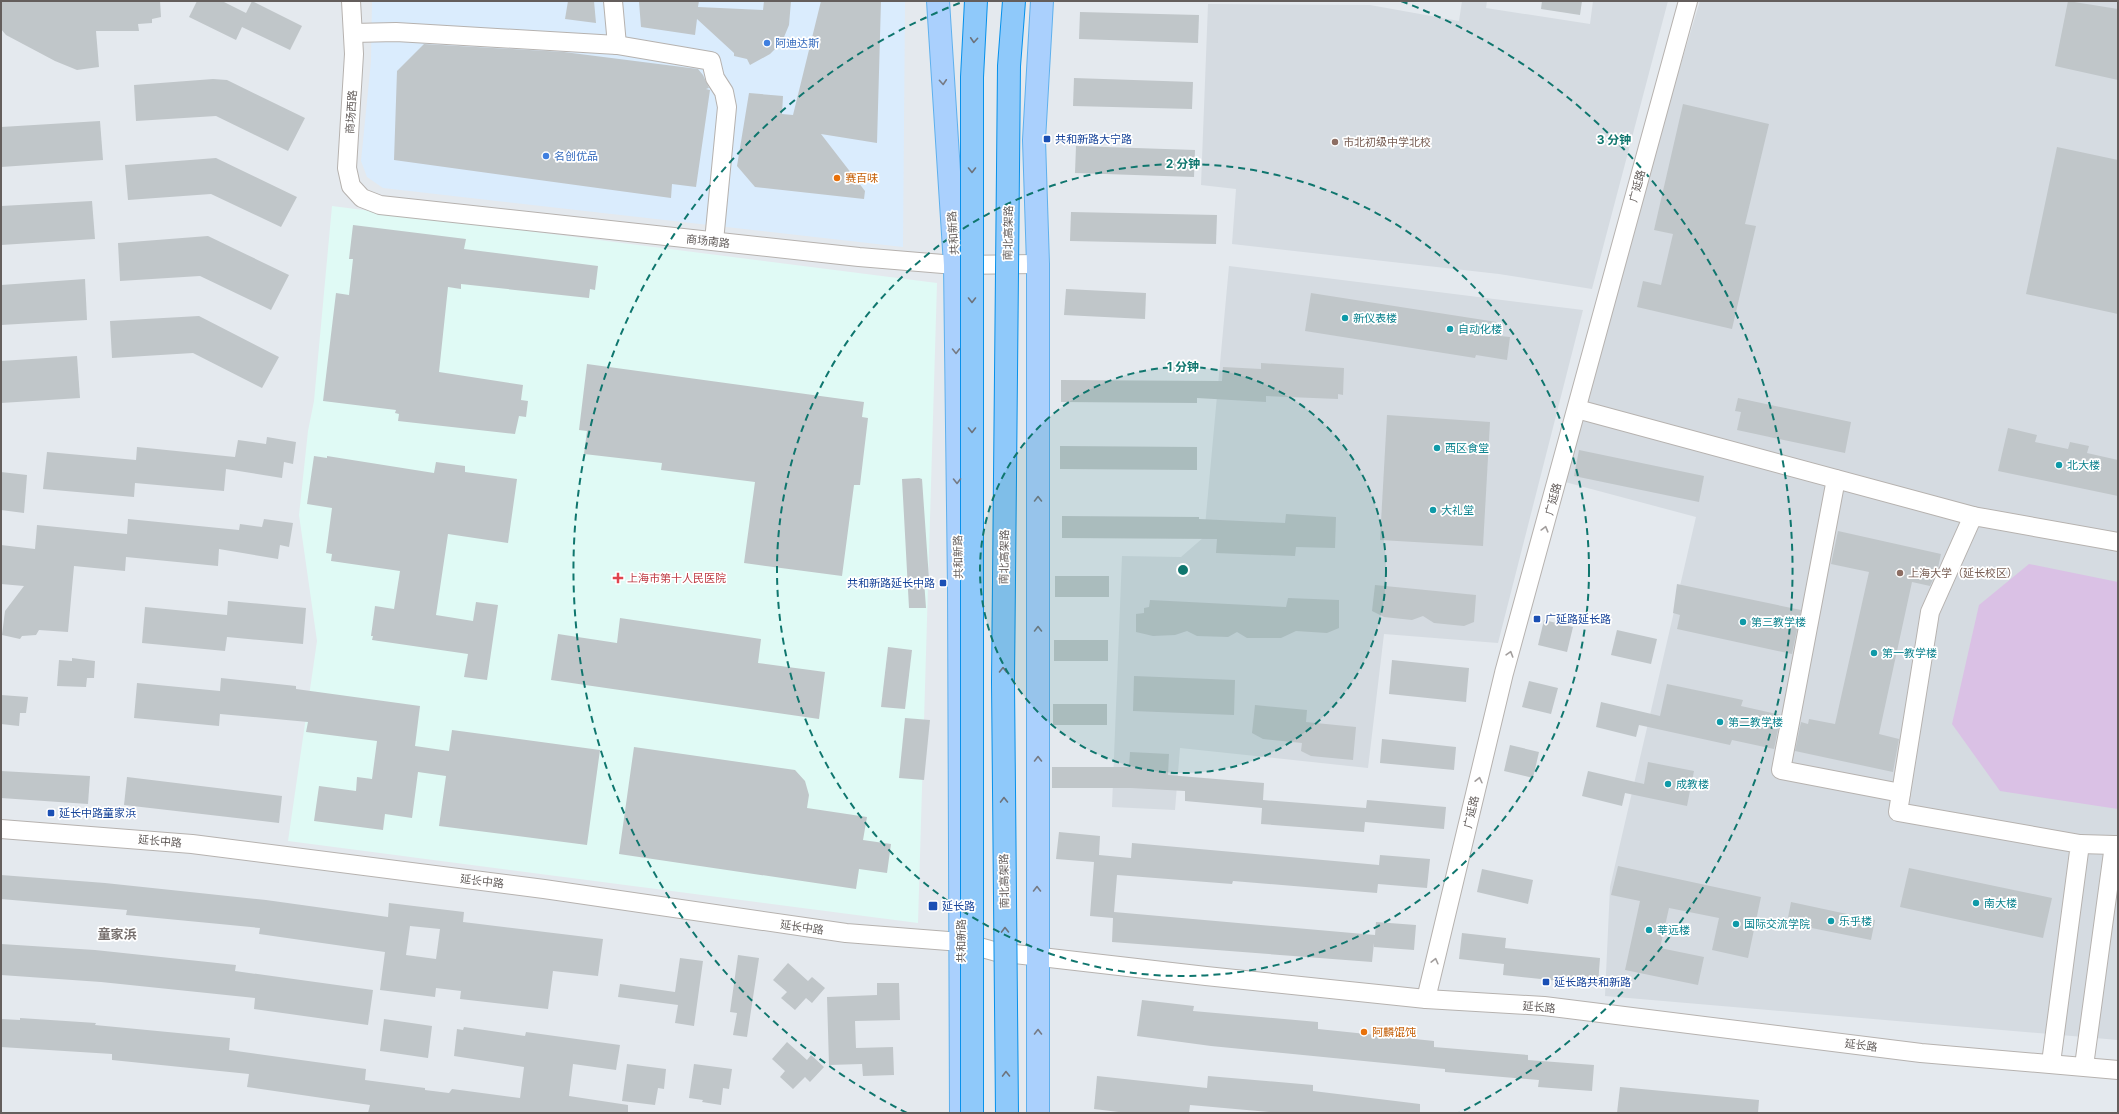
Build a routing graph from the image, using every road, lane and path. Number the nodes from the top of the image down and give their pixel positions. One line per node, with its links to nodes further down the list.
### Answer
1 (351, 1): 8 (street, 商场西路)
2 (613, 1): 9 (street)
3 (938, 1): 13 (main road, 共和新路, one-way to 13)
4 (976, 1): 29 (highway, one-way to 29, bridge)
5 (1014, 1): 30 (highway, 南北高架路, one-way to 5, bridge)
6 (1042, 1): 12 (main road)
7 (1688, 1): 14 (street, 广延路)
8 (353, 33): 9 (street); 10 (street, 商场西路)
9 (617, 45): 11 (street)
10 (380, 205): 11 (street, 商场南路)
11 (714, 241): 13 (street, 商场南路)
12 (1038, 264): 13 (street, 商场南路); 23 (main road, one-way to 12)
13 (955, 265): 22 (main road, 共和新路, one-way to 22)
14 (1577, 409): 15 (street); 24 (street, 广延路, one-way to 14)
15 (1836, 479): 16 (street); 18 (street)
16 (1973, 516): 17 (street); 18 (street)
17 (2118, 542)
18 (1901, 793): 20 (street)
19 (1, 829): 22 (street, 延长中路)
20 (2080, 844): 21 (street); 25 (street)
21 (2116, 845): 26 (street)
22 (961, 942): 23 (street, 延长路); 28 (main road, 共和新路)
23 (1037, 956): 24 (street, 延长路); 31 (main road, one-way to 23)
24 (1426, 999): 25 (street, 延长路)
25 (2051, 1063): 26 (street, 延长路)
26 (2084, 1066): 27 (street, 延长路)
27 (2118, 1070)
28 (961, 1113)
29 (972, 1113)
30 (1007, 1113)
31 (1038, 1113)

